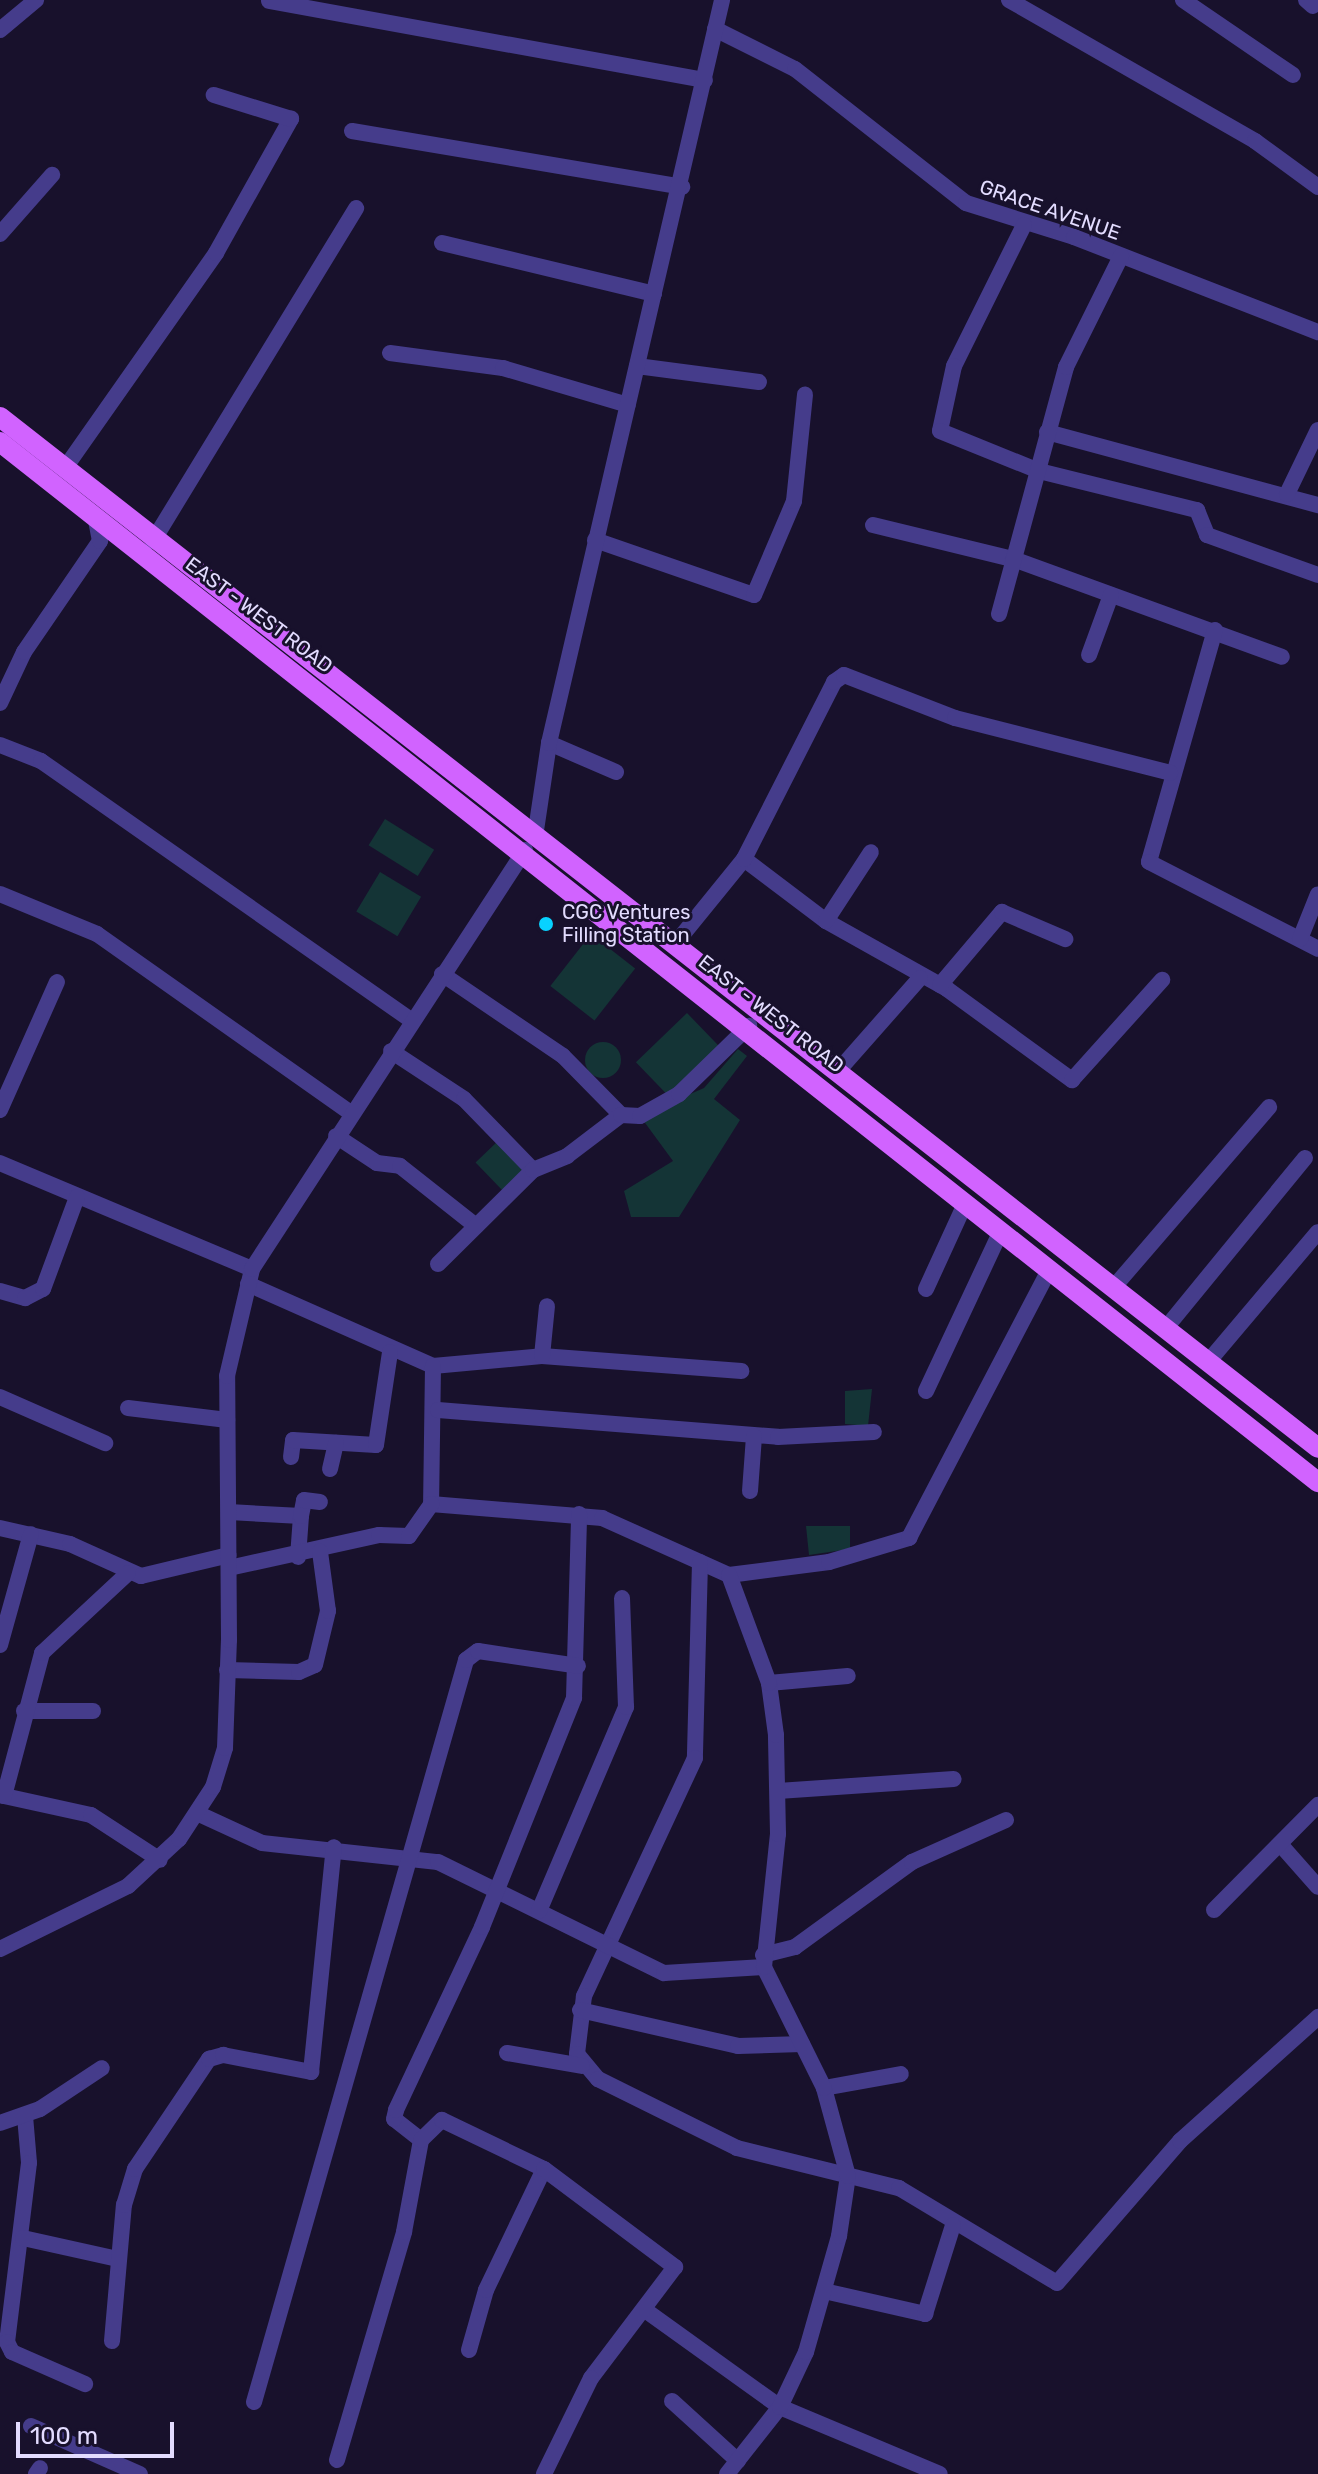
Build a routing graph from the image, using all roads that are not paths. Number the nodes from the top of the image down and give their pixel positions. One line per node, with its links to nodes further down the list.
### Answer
1 (36, 0): 7 (street)
2 (722, 0): 6 (street)
3 (1009, 0): 14 (street)
4 (1183, 0): 8 (street)
5 (269, 1): 9 (street)
6 (715, 29): 9 (street); 16 (street, GRACE AVENUE)
7 (0, 30)
8 (1293, 75)
9 (705, 80): 13 (street)
10 (214, 95): 31 (street)
11 (352, 131): 13 (street)
12 (52, 175): 17 (street)
13 (682, 187): 20 (street)
14 (1318, 187)
15 (356, 208): 38 (street)
16 (1024, 225): 19 (street, GRACE AVENUE); 32 (street)
17 (0, 234)
18 (442, 243): 20 (street)
19 (1121, 256): 21 (street, GRACE AVENUE); 29 (street)
20 (654, 294): 23 (street)
21 (1318, 332)
22 (390, 353): 26 (street)
23 (637, 366): 24 (street); 26 (street)
24 (759, 382)
25 (805, 395): 37 (street)
26 (628, 405): 37 (street)
27 (0, 417): 31 (main road, EAST - WEST ROAD)
28 (1318, 430): 33 (street)
29 (1047, 432): 32 (street); 33 (street)
30 (0, 442): 35 (main road, EAST - WEST ROAD)
31 (65, 468): 35 (main road, EAST - WEST ROAD)
32 (1039, 471): 39 (street); 40 (street)
33 (1287, 494): 34 (street)
34 (1318, 505)
35 (98, 508): 38 (main road, EAST - WEST ROAD); 46 (street); 51 (main road, EAST - WEST ROAD)
36 (873, 525): 39 (street)
37 (595, 540): 47 (street)
38 (153, 541): 51 (main road, EAST - WEST ROAD)
39 (1013, 559): 41 (street); 42 (street)
40 (1318, 575)
41 (1111, 595): 43 (street); 44 (street)
42 (999, 614)
43 (1215, 630): 45 (street); 50 (street)
44 (1089, 655)
45 (1282, 657)
46 (0, 703)
47 (549, 743): 49 (street); 51 (street)
48 (0, 745): 66 (street)
49 (616, 772)
50 (1170, 773): 53 (street); 58 (street)
51 (530, 844): 59 (main road, EAST - WEST ROAD); 61 (street); 67 (main road, EAST - WEST ROAD)
52 (871, 852): 56 (street)
53 (744, 859): 56 (street); 59 (street)
54 (0, 894): 72 (street)
55 (1318, 894): 58 (street)
56 (826, 921): 62 (street)
57 (1065, 939): 65 (street)
58 (1300, 939): 60 (street)
59 (675, 944): 69 (main road, EAST - WEST ROAD)
60 (1318, 949)
61 (442, 974): 66 (street); 73 (street)
62 (920, 978): 65 (street); 69 (street)
63 (1162, 980): 65 (street)
64 (57, 982): 71 (street)
65 (940, 985)
66 (411, 1020): 68 (street)
67 (749, 1026): 73 (street); 79 (main road, EAST - WEST ROAD)
68 (391, 1051): 72 (street); 77 (street)
69 (838, 1071): 86 (main road, EAST - WEST ROAD)
70 (1269, 1107): 86 (street)
71 (0, 1110)
72 (351, 1113): 74 (street)
73 (621, 1115): 77 (street)
74 (336, 1136): 80 (street); 85 (street)
75 (1305, 1158): 90 (street)
76 (0, 1163): 78 (street)
77 (533, 1170): 80 (street)
78 (77, 1197): 85 (street); 88 (street)
79 (965, 1204): 82 (main road, EAST - WEST ROAD); 87 (street)
80 (476, 1226): 83 (street)
81 (1318, 1232): 93 (street)
82 (1000, 1233): 84 (main road, EAST - WEST ROAD); 96 (street)
83 (438, 1264)
84 (1049, 1270): 108 (main road, EAST - WEST ROAD); 122 (street)
85 (250, 1277): 91 (street); 100 (street)
86 (1113, 1288): 90 (main road, EAST - WEST ROAD)
87 (926, 1289)
88 (0, 1291)
89 (547, 1306): 92 (street)
90 (1165, 1329): 93 (main road, EAST - WEST ROAD)
91 (390, 1352): 94 (street); 104 (street)
92 (542, 1356): 94 (street); 95 (street)
93 (1208, 1362): 105 (main road, EAST - WEST ROAD)
94 (433, 1366): 99 (street)
95 (741, 1371)
96 (926, 1391)
97 (0, 1397): 103 (street)
98 (128, 1408): 100 (street)
99 (438, 1410): 102 (street); 111 (street)
100 (227, 1420): 112 (street)
101 (874, 1432): 102 (street)
102 (754, 1436): 109 (street)
103 (105, 1443)
104 (336, 1443): 106 (street); 107 (street)
105 (1318, 1448)
106 (291, 1457)
107 (330, 1469)
108 (1318, 1482)
109 (750, 1491)
110 (320, 1502): 114 (street)
111 (431, 1504): 113 (street); 117 (street)
112 (229, 1512): 114 (street); 119 (street)
113 (579, 1514): 120 (street); 125 (street)
114 (301, 1516): 118 (street)
115 (0, 1528): 116 (street)
116 (31, 1534): 121 (street); 124 (street)
117 (320, 1552): 118 (street); 126 (street)
118 (298, 1557): 119 (street)
119 (229, 1561): 121 (street); 126 (street)
120 (700, 1562): 122 (street); 146 (street)
121 (128, 1573): 129 (street)
122 (729, 1575): 128 (street)
123 (622, 1598): 144 (street)
124 (0, 1645)
125 (578, 1666): 139 (street); 142 (street)
126 (227, 1670): 135 (street)
127 (848, 1676): 128 (street)
128 (769, 1683): 132 (street)
129 (24, 1711): 130 (street); 133 (street)
130 (93, 1711)
131 (954, 1779): 132 (street)
132 (778, 1791): 147 (street)
133 (2, 1796): 140 (street)
134 (1318, 1805): 137 (street)
135 (199, 1814): 138 (street); 140 (street)
136 (1006, 1820): 147 (street)
137 (1280, 1844): 141 (street); 143 (street)
138 (334, 1847): 139 (street); 163 (street)
139 (406, 1856): 142 (street); 170 (street)
140 (160, 1860): 145 (street)
141 (1318, 1887)
142 (495, 1890): 144 (street); 158 (street)
143 (1214, 1910)
144 (539, 1911): 146 (street)
145 (0, 1949)
146 (604, 1949): 147 (street); 148 (street)
147 (763, 1961): 150 (street)
148 (580, 2010): 150 (street); 152 (street)
149 (1318, 2017): 161 (street)
150 (802, 2044): 155 (street)
151 (507, 2053): 152 (street)
152 (582, 2066): 160 (street)
153 (102, 2068): 156 (street)
154 (901, 2074): 155 (street)
155 (824, 2088): 160 (street)
156 (25, 2116): 157 (street); 162 (street)
157 (0, 2123)
158 (421, 2140): 159 (street); 173 (street)
159 (544, 2169): 165 (street); 167 (street)
160 (848, 2176): 161 (street); 164 (street)
161 (953, 2225): 164 (street)
162 (23, 2238): 163 (street); 168 (street)
163 (118, 2259): 166 (street)
164 (824, 2291): 171 (street)
165 (645, 2310): 171 (street); 177 (street)
166 (112, 2341)
167 (469, 2350)
168 (85, 2384)
169 (672, 2401): 174 (street)
170 (254, 2402)
171 (780, 2407): 174 (street); 175 (street)
172 (31, 2426): 176 (street)
173 (337, 2460)
174 (738, 2461): 178 (street)
175 (920, 2471): 179 (street)
176 (140, 2474)
177 (544, 2474)
178 (727, 2474)
179 (940, 2474)

